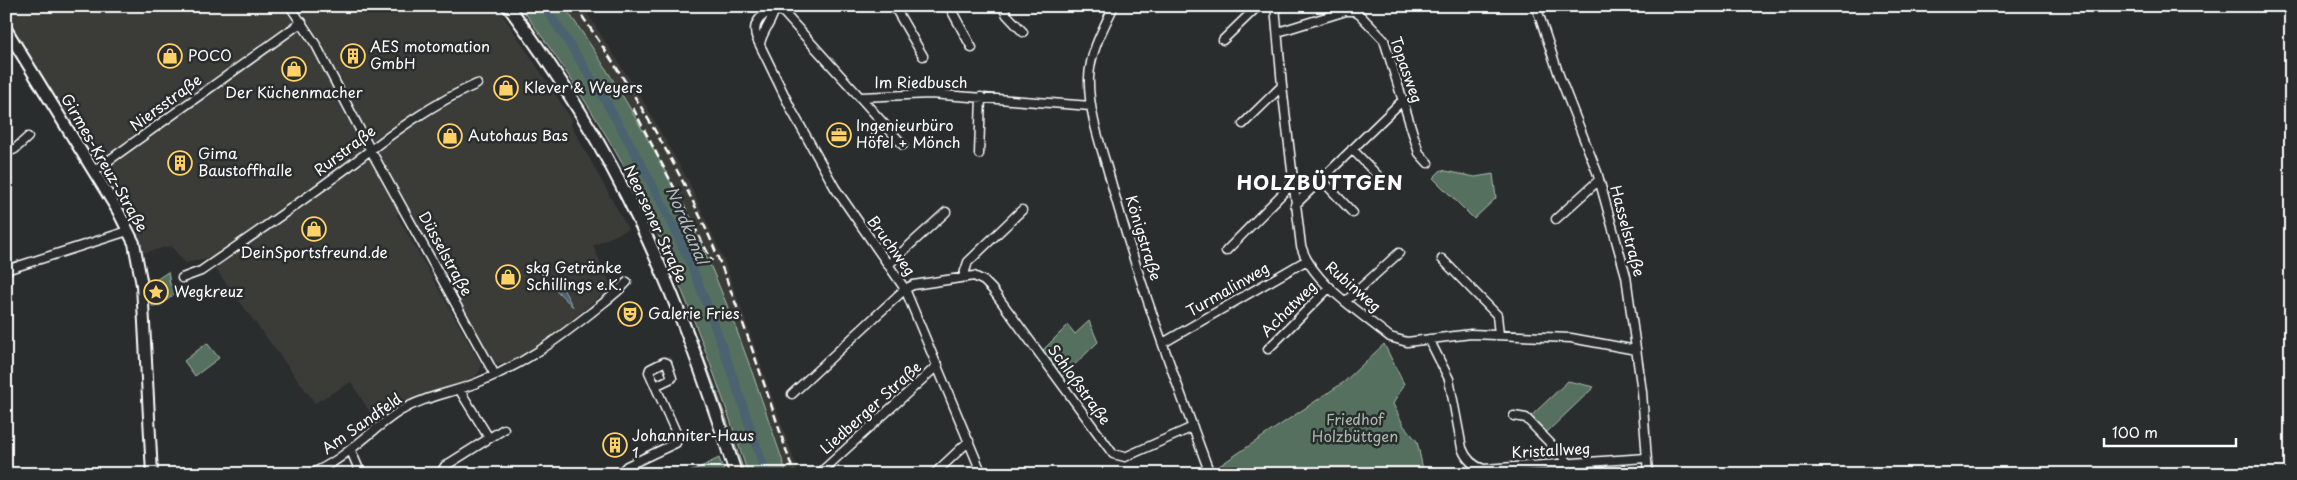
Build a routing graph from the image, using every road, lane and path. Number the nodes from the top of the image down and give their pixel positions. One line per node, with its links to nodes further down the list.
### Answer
1 (290, 6): 11 (street, Düsselstraße)
2 (508, 6): 80 (main road, Neersener Straße)
3 (775, 6): 16 (street); 16 (street, Bruchweg); 21 (street, Im Riedbusch)
4 (894, 6): 18 (street)
5 (948, 6): 17 (street)
6 (1002, 6): 13 (street)
7 (1114, 6): 24 (street, Königstraße)
8 (1258, 6): 15 (street)
9 (1275, 6): 14 (street, Rubinweg)
10 (1536, 6): 36 (street, Hasselstraße)
11 (302, 22): 28 (street, Düsselstraße); 33 (street, Niersstraße)
12 (6, 29): 33 (street, Girmes-Kreuz-Straße)
13 (1023, 32)
14 (1278, 32): 20 (street, Rubinweg); 23 (street, Topasweg)
15 (1223, 40)
16 (760, 44): 48 (street, Bruchweg)
17 (972, 48)
18 (923, 56)
19 (478, 84): 28 (street, Rurstraße)
20 (1282, 86): 25 (street); 37 (street, Rubinweg)
21 (861, 97): 22 (street, Im Riedbusch); 27 (street, Im Riedbusch)
22 (981, 97): 24 (street, Im Riedbusch); 31 (street, Im Riedbusch)
23 (1403, 100): 29 (street); 32 (street, Topasweg)
24 (1092, 106): 58 (street, Königstraße)
25 (1244, 124)
26 (28, 137): 30 (street)
27 (903, 145)
28 (370, 149): 51 (street, Rurstraße); 62 (street, Düsselstraße)
29 (1352, 149): 34 (street); 35 (street)
30 (6, 153)
31 (980, 154)
32 (1428, 163)
33 (94, 171): 43 (street, Girmes-Kreuz-Straße)
34 (1321, 179): 38 (street); 41 (street)
35 (1382, 180)
36 (1599, 180): 42 (street); 60 (street, Hasselstraße)
37 (1292, 184): 38 (street, Rubinweg); 44 (street)
38 (1295, 205): 47 (street, Rubinweg)
39 (1022, 210): 50 (street)
40 (946, 212): 48 (street)
41 (1353, 213)
42 (1556, 219)
43 (128, 231): 49 (street); 75 (street, Girmes-Kreuz-Straße)
44 (1226, 251)
45 (1399, 253): 55 (street)
46 (1442, 259): 56 (street)
47 (1307, 260): 53 (street, Rubinweg); 58 (street, Turmalinweg)
48 (888, 265): 54 (street, Bruchweg)
49 (6, 270)
50 (963, 277): 54 (street, Schloßstraße); 67 (street, Schloßstraße)
51 (182, 278)
52 (626, 282): 62 (street)
53 (1330, 287): 55 (street, Rubinweg); 59 (street, Achatweg)
54 (905, 289): 61 (street, Bruchweg); 65 (street)
55 (1346, 301): 57 (street, Rubinweg)
56 (1498, 335): 57 (street, Rubinweg); 60 (street, Rubinweg)
57 (1429, 339): 73 (street, Kristallweg)
58 (1163, 343): 67 (street, Königstraße)
59 (1268, 350)
60 (1636, 350): 72 (street, Hasselstraße)
61 (938, 365): 70 (street, Bruchweg); 74 (street, Liedberger Straße)
62 (495, 375): 64 (street, Am Sandfeld)
63 (656, 386): 79 (street)
64 (460, 389): 69 (street); 71 (street, Am Sandfeld)
65 (792, 394)
66 (1514, 416): 73 (street)
67 (1193, 427): 83 (street, Königstraße)
68 (504, 429): 69 (street)
69 (489, 438): 78 (street)
70 (969, 441): 81 (street); 82 (street, Bruchweg)
71 (351, 451): 76 (street, Am Sandfeld); 77 (street)
72 (1646, 458): 73 (street, Kristallweg); 84 (street, Hasselstraße)
73 (1570, 464)
74 (822, 471)
75 (152, 474)
76 (310, 474)
77 (361, 474)
78 (440, 474)
79 (619, 474)
80 (736, 474)
81 (934, 474)
82 (982, 474)
83 (1210, 474)
84 (1648, 474)

